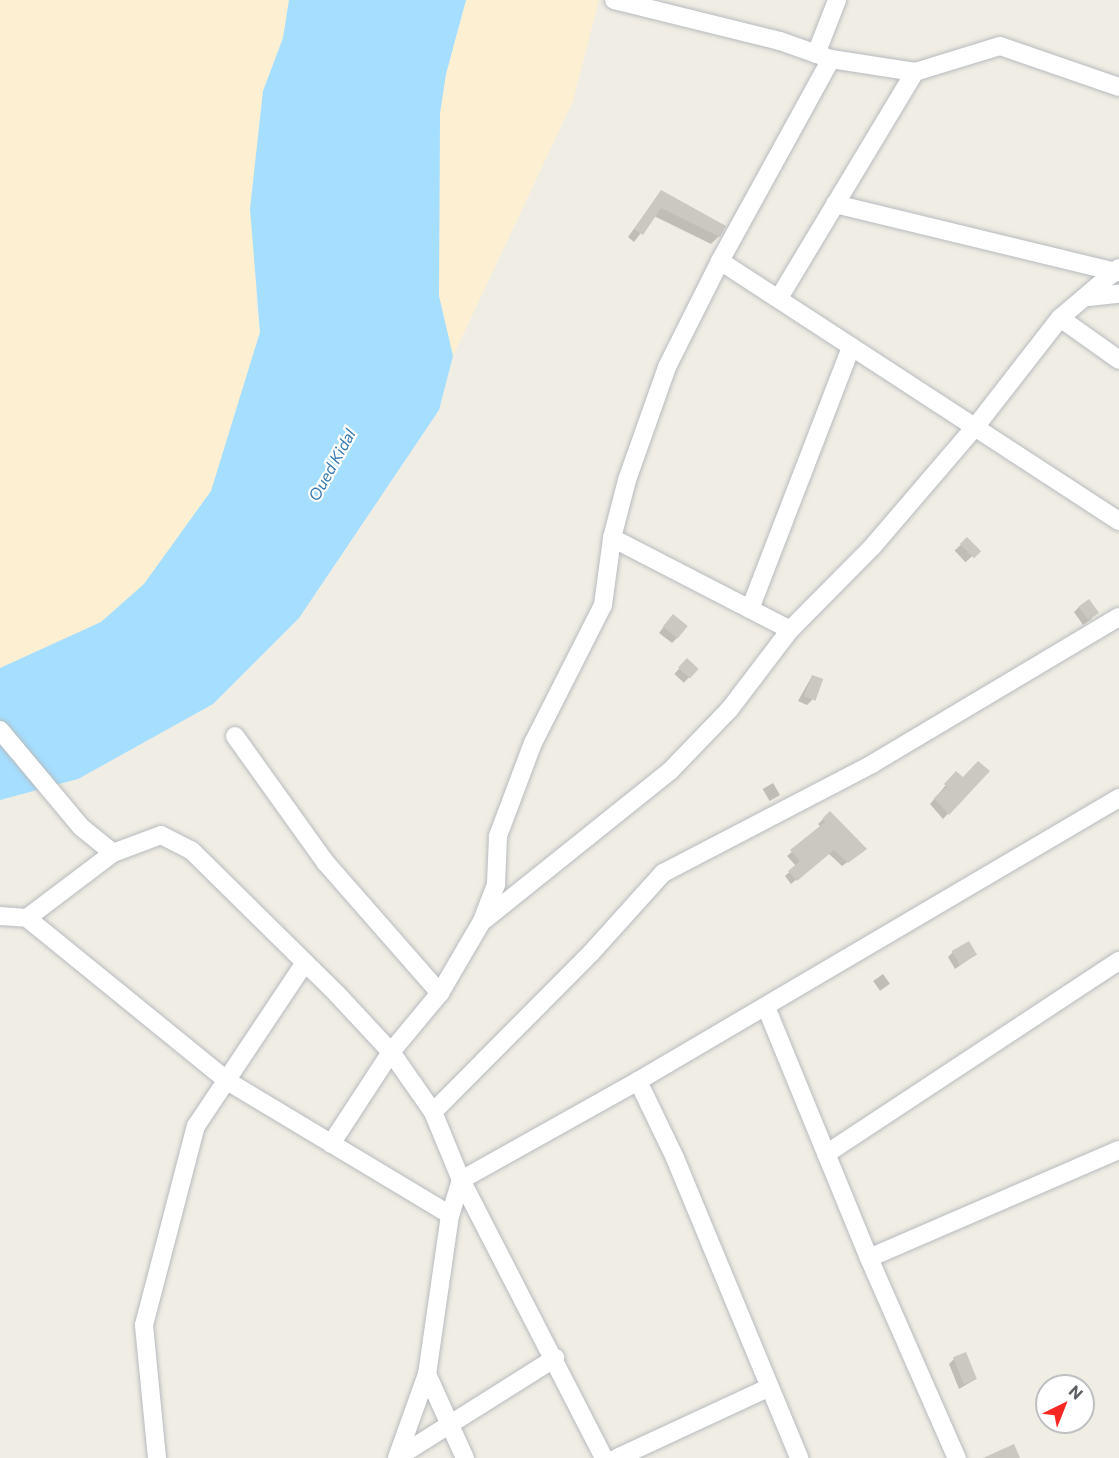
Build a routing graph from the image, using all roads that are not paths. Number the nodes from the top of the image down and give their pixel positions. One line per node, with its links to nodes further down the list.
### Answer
1 (614, 0): 3 (street)
2 (837, 0): 3 (street)
3 (824, 57): 4 (street); 7 (street)
4 (915, 72): 5 (street); 6 (street)
5 (1119, 87)
6 (836, 204): 8 (street); 11 (street)
7 (720, 261): 11 (street); 17 (street)
8 (1118, 270): 10 (street)
9 (1119, 294): 10 (street)
10 (1088, 297): 12 (street)
11 (779, 298): 13 (street)
12 (1060, 318): 14 (street); 15 (street)
13 (851, 347): 15 (street); 18 (street)
14 (1119, 360)
15 (976, 426): 16 (street); 20 (street)
16 (1119, 521)
17 (612, 538): 18 (street); 27 (street)
18 (750, 609): 20 (street)
19 (1119, 617): 35 (street)
20 (790, 630): 27 (street)
21 (0, 730): 24 (street)
22 (235, 736): 30 (street)
23 (1119, 798): 31 (street)
24 (113, 853): 26 (street); 29 (street)
25 (0, 916): 26 (street)
26 (27, 918): 34 (street)
27 (482, 921): 30 (street)
28 (1119, 961): 38 (street)
29 (304, 964): 32 (street); 34 (street)
30 (440, 993): 32 (street)
31 (766, 1007): 33 (street); 38 (street)
32 (391, 1052): 35 (street); 36 (street)
33 (639, 1081): 39 (street); 44 (street)
34 (229, 1082): 36 (street); 46 (street)
35 (434, 1112): 39 (street)
36 (331, 1144): 40 (street)
37 (1119, 1150): 41 (street)
38 (826, 1154): 41 (street)
39 (461, 1180): 40 (street); 42 (street)
40 (450, 1215): 43 (street)
41 (869, 1258): 52 (street)
42 (555, 1358): 45 (street); 49 (street)
43 (427, 1374): 45 (street); 47 (street)
44 (768, 1388): 50 (street); 51 (street)
45 (448, 1426): 47 (street); 48 (street)
46 (157, 1458)
47 (397, 1458)
48 (465, 1458)
49 (604, 1458)
50 (617, 1458)
51 (799, 1458)
52 (957, 1458)

